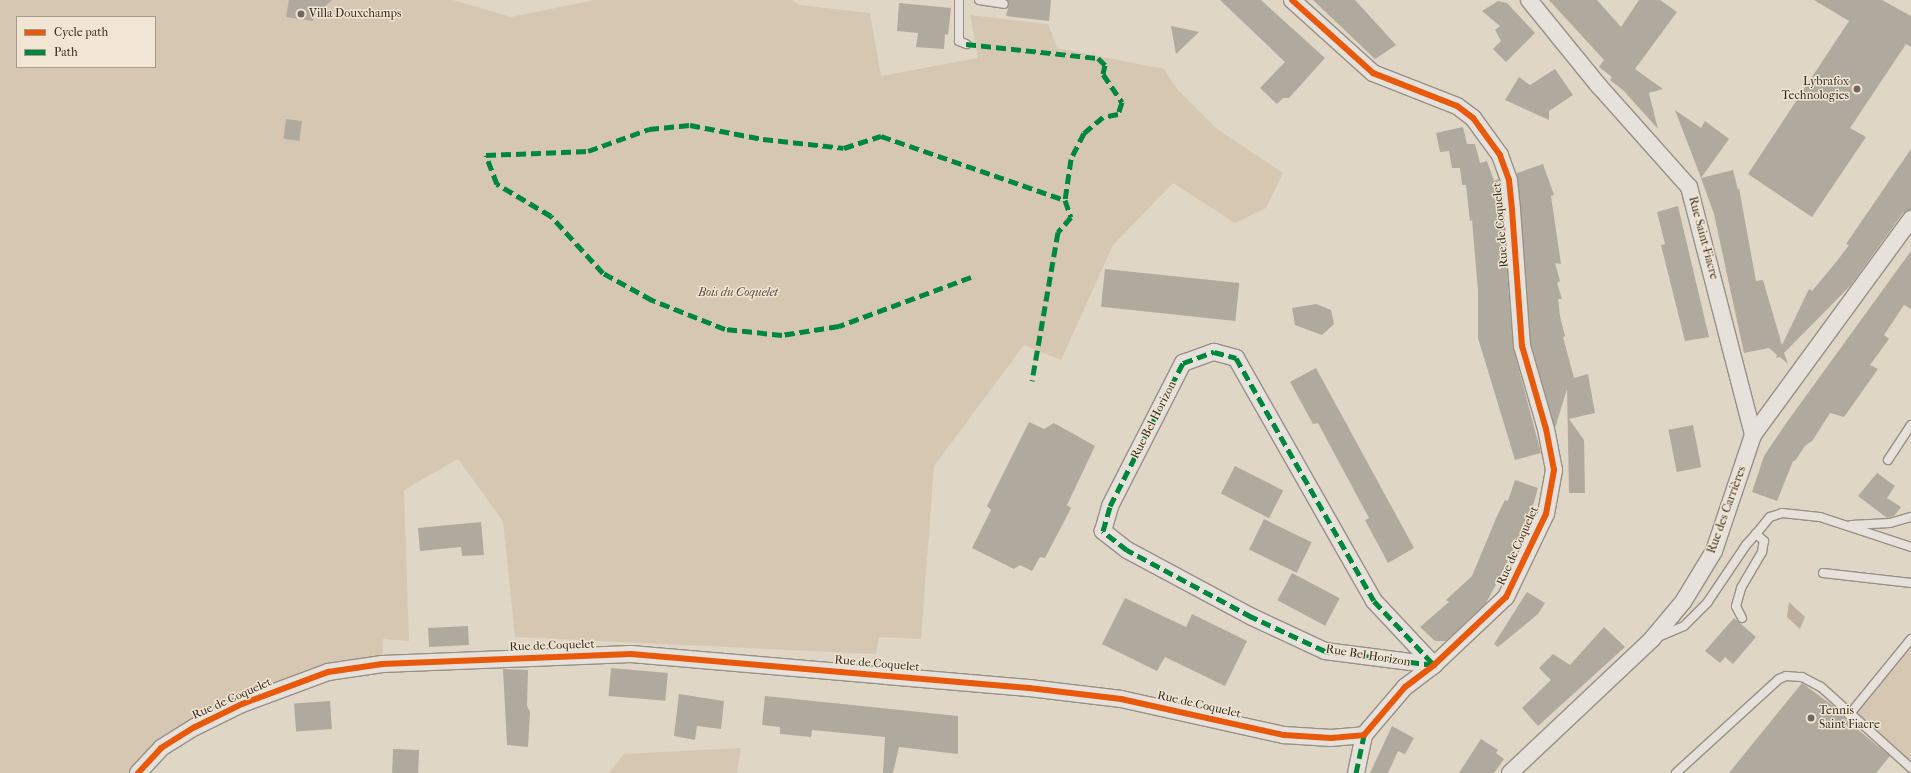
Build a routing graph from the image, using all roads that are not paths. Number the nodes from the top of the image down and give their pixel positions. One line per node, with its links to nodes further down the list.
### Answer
1 (959, 0): 6 (lane)
2 (979, 0): 5 (lane)
3 (1292, 0): 20 (street, Rue de Coquelet)
4 (1528, 0): 9 (street, Rue Saint-Fiacre)
5 (1004, 4)
6 (966, 44)
7 (1911, 219): 9 (street, Rue des Carrières)
8 (1911, 426): 10 (lane)
9 (1753, 435): 18 (street, Rue des Carrières)
10 (1888, 460)
11 (1911, 517): 12 (lane)
12 (1846, 525): 13 (lane); 14 (lane)
13 (1756, 534): 17 (lane); 18 (lane)
14 (1911, 547)
15 (1823, 573): 16 (lane)
16 (1911, 583)
17 (1742, 618)
18 (1652, 639): 26 (street, Rue des Carrières)
19 (1911, 639): 21 (lane)
20 (1434, 665): 20 (street, Rue Bel Horizon); 22 (street, Rue de Coquelet)
21 (1849, 715): 23 (lane); 27 (lane)
22 (1364, 735): 24 (street, Rue de Coquelet); 25 (street)
23 (1911, 768)
24 (138, 773)
25 (1356, 773)
26 (1510, 773)
27 (1676, 773)

